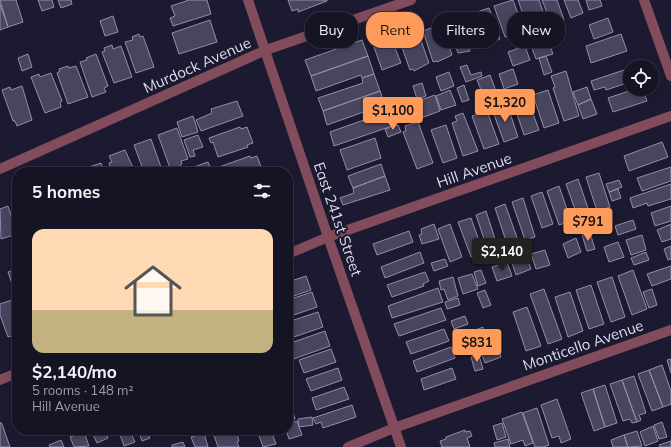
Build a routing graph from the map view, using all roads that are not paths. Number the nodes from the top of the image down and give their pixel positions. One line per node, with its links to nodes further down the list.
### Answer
1 (248, 0): 4 (street, East 241st Street)
2 (411, 0): 4 (street, Murdock Avenue)
3 (644, 0): 5 (street)
4 (266, 50): 7 (street, Murdock Avenue); 8 (street, East 241st Street)
5 (671, 76)
6 (671, 116): 8 (street, Hill Avenue)
7 (0, 169)
8 (328, 237): 9 (street, Hill Avenue); 13 (street, East 241st Street)
9 (293, 252)
10 (671, 330): 13 (street, Monticello Avenue)
11 (12, 375): 12 (street)
12 (0, 380)
13 (394, 428): 14 (street, Monticello Avenue); 15 (street, East 241st Street)
14 (348, 447)
15 (401, 447)

